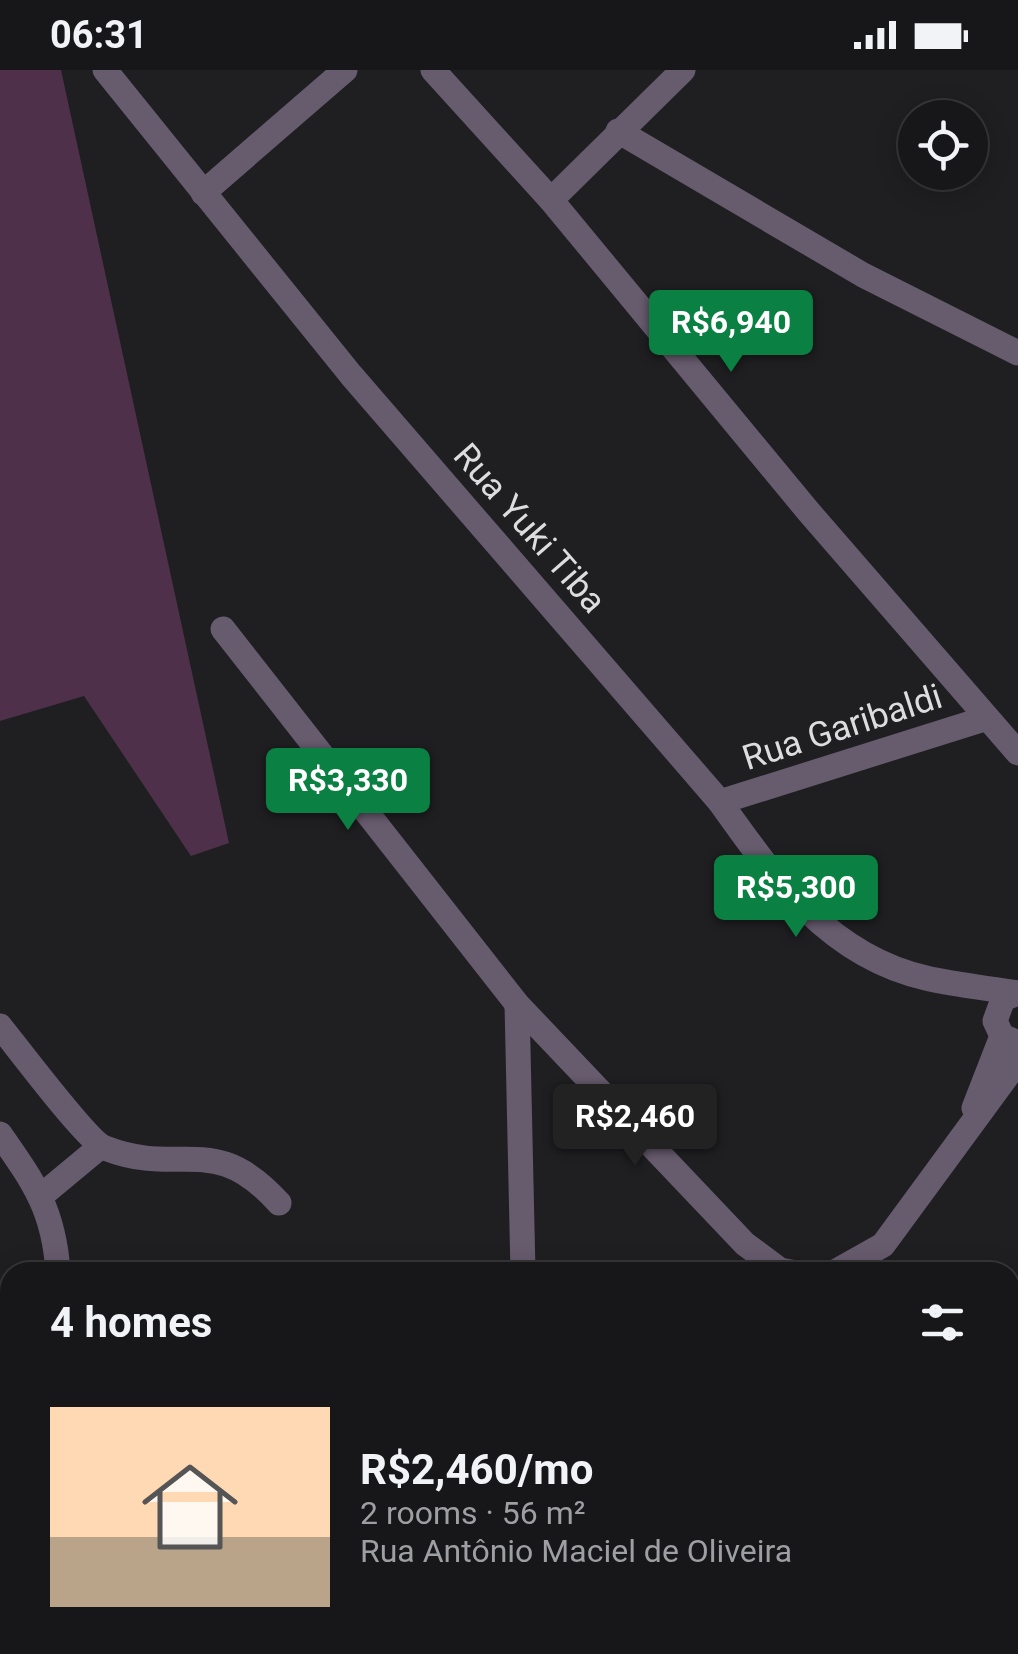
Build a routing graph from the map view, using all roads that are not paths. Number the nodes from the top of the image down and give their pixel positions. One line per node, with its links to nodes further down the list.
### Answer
1 (106, 70): 6 (street, Rua Yuki Tiba)
2 (345, 70): 6 (street)
3 (433, 70): 7 (street)
4 (683, 70): 5 (street)
5 (618, 131): 7 (street); 8 (street)
6 (203, 193): 12 (street, Rua Yuki Tiba)
7 (551, 200): 10 (street)
8 (1018, 352)
9 (223, 628): 15 (street)
10 (984, 719): 11 (street); 12 (street, Rua Garibaldi)
11 (1018, 753)
12 (720, 802): 13 (street, Rua Yuki Tiba)
13 (940, 980): 14 (street, Rua Yuki Tiba); 17 (street, Rua Yuki Tiba)
14 (1018, 992): 17 (street)
15 (516, 1004): 25 (street); 26 (street)
16 (0, 1026): 21 (street)
17 (1005, 1034): 20 (street)
18 (1018, 1061): 20 (street)
19 (0, 1134): 22 (street)
20 (959, 1146): 27 (street)
21 (100, 1147): 22 (street); 23 (street)
22 (42, 1196): 24 (street)
23 (280, 1204)
24 (57, 1262)
25 (524, 1262)
26 (769, 1262)
27 (853, 1262)

